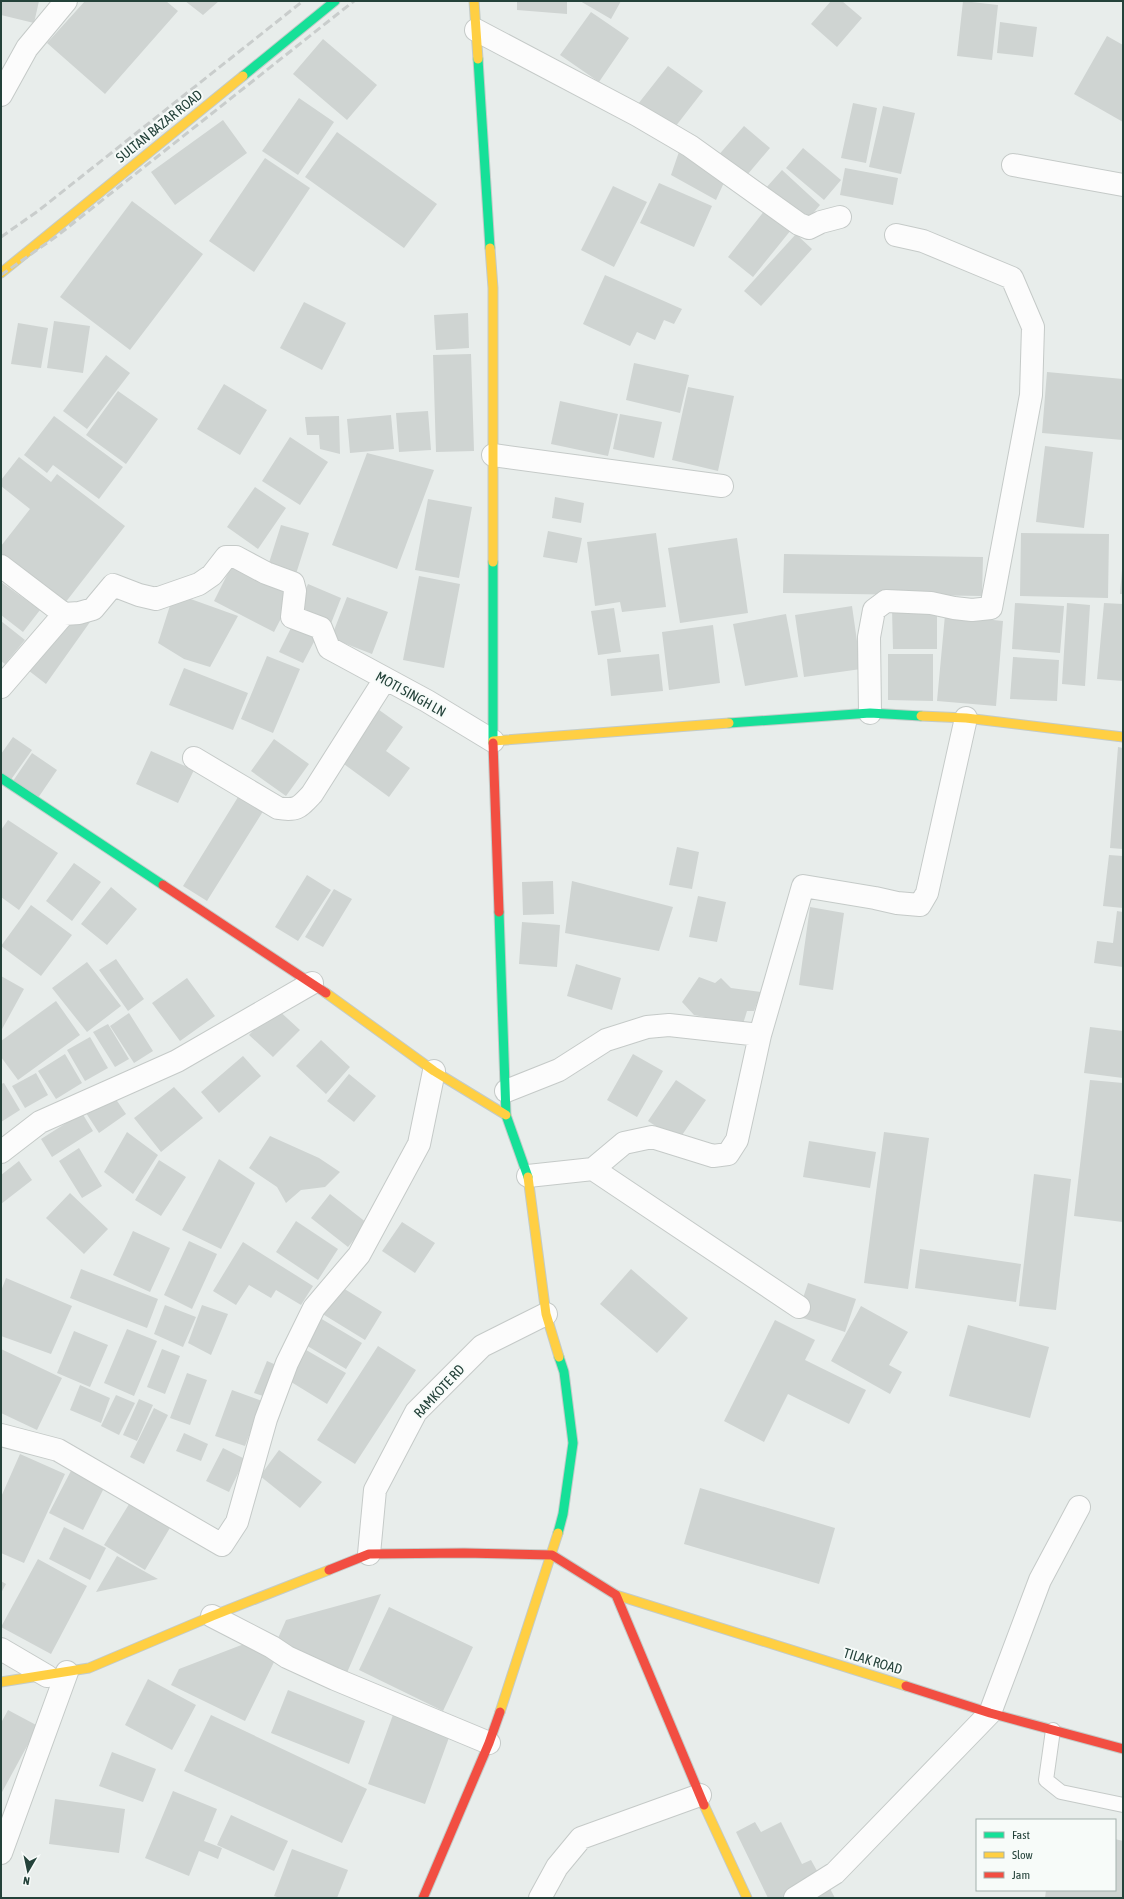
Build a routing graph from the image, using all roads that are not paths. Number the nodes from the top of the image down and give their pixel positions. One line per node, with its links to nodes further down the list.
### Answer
1 (66, 1): 5 (street)
2 (335, 1): 10 (main road, SULTAN BAZAR ROAD)
3 (474, 1): 4 (main road)
4 (476, 30): 8 (street); 11 (main road)
5 (1, 95)
6 (1013, 165): 7 (street)
7 (1123, 184)
8 (840, 217)
9 (896, 235): 17 (street)
10 (2, 268)
11 (493, 455): 12 (street); 20 (main road)
12 (722, 486)
13 (1, 566): 14 (street)
14 (64, 614): 15 (street, MOTI SINGH LN); 16 (street)
15 (385, 679): 20 (street, MOTI SINGH LN); 21 (street)
16 (1, 687)
17 (870, 713): 18 (main road); 20 (main road)
18 (966, 718): 19 (main road); 24 (street)
19 (1123, 737)
20 (493, 741): 26 (main road)
21 (194, 758)
22 (1, 778): 23 (main road)
23 (312, 983): 25 (main road); 28 (street)
24 (760, 1034): 26 (street); 29 (street)
25 (434, 1072): 27 (main road); 33 (street)
26 (506, 1091): 27 (main road)
27 (506, 1115): 30 (main road)
28 (1, 1152)
29 (593, 1169): 30 (street); 31 (street)
30 (528, 1176): 32 (main road)
31 (799, 1307)
32 (546, 1314): 35 (street, RAMKOTE RD); 36 (main road)
33 (1, 1435)
34 (1078, 1507): 42 (street)
35 (369, 1554): 36 (main road); 38 (main road)
36 (552, 1555): 37 (main road, TILAK ROAD); 44 (main road)
37 (616, 1595): 42 (main road, TILAK ROAD); 46 (main road)
38 (212, 1616): 40 (main road); 44 (street)
39 (1, 1649): 40 (street)
40 (57, 1674): 41 (main road); 48 (street)
41 (1, 1682)
42 (990, 1713): 43 (main road, TILAK ROAD); 52 (street)
43 (1053, 1730): 45 (main road, TILAK ROAD); 47 (lane)
44 (489, 1743): 49 (main road)
45 (1123, 1748)
46 (700, 1795): 50 (street); 51 (main road)
47 (1123, 1805)
48 (1, 1853)
49 (423, 1898)
50 (540, 1898)
51 (747, 1898)
52 (794, 1898)

